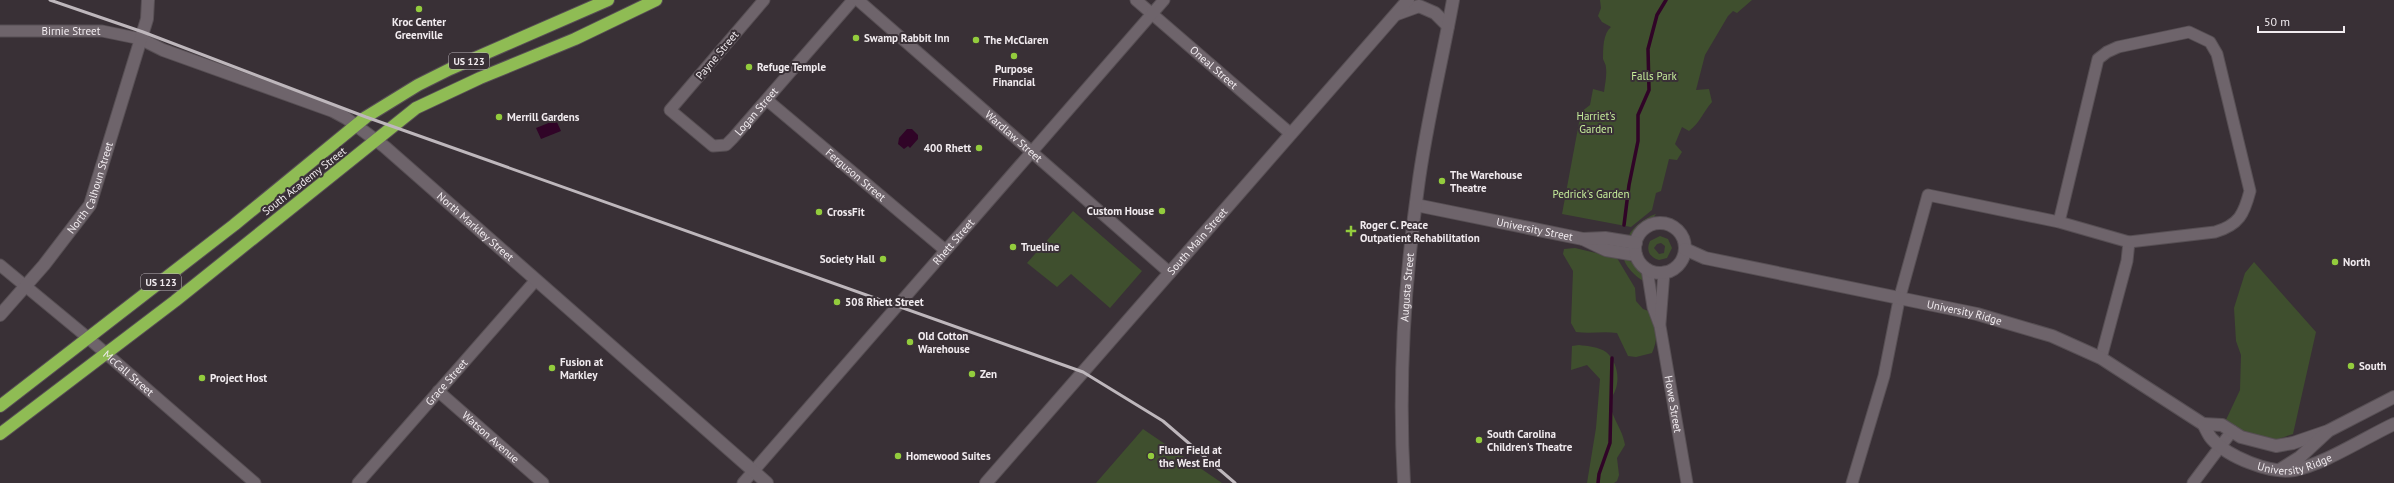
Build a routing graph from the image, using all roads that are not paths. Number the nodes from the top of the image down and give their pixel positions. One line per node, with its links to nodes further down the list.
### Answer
1 (148, 0): 15 (street, North Calhoun Street)
2 (608, 0): 17 (highway, South Academy Street / US 123)
3 (656, 0): 19 (highway, South Academy Street / US 123)
4 (764, 0): 20 (street, Payne Street)
5 (853, 0): 16 (street, Logan Street)
6 (858, 0): 21 (street, Wardlaw Street)
7 (1136, 0): 11 (street, Oneal Street)
8 (1164, 0): 11 (street, Rhett Street)
9 (1408, 0): 12 (street, South Main Street)
10 (1453, 0): 13 (street, Augusta Street)
11 (1152, 14): 18 (street, Oneal Street); 21 (street, Rhett Street)
12 (1395, 14): 13 (street); 18 (street, South Main Street)
13 (1448, 26): 22 (street, Augusta Street)
14 (0, 30): 15 (street, Birnie Street)
15 (141, 39): 17 (street, North Markley Street); 37 (street, North Calhoun Street)
16 (767, 100): 20 (street, Logan Street); 28 (street, Ferguson Street)
17 (356, 126): 19 (street, North Markley Street); 41 (highway, South Academy Street / US 123)
18 (1291, 134): 35 (street, South Main Street)
19 (376, 140): 36 (street, North Markley Street); 42 (highway, South Academy Street / US 123)
20 (719, 147)
21 (1030, 153): 28 (street, Rhett Street); 35 (street, Wardlaw Street)
22 (1416, 205): 24 (street, University Street); 61 (street, Augusta Street)
23 (2059, 222): 25 (street); 25 (street); 38 (street)
24 (1583, 239): 26 (street, University Street); 29 (street, University Street)
25 (2129, 242): 43 (street)
26 (1636, 243): 27 (street); 29 (street)
27 (1685, 249): 30 (street, University Ridge); 32 (street)
28 (945, 250): 54 (street, Rhett Street)
29 (1636, 255): 33 (street)
30 (1705, 258): 32 (street, University Ridge); 38 (street, University Ridge)
31 (0, 265): 37 (street, McCall Street)
32 (1678, 266): 34 (street)
33 (1647, 269): 34 (street); 40 (street, Howe Street)
34 (1664, 272): 40 (street, Howe Street)
35 (1170, 273): 60 (street, South Main Street)
36 (534, 281): 44 (street, Grace Street); 54 (street, North Markley Street)
37 (26, 285): 39 (street, North Calhoun Street); 41 (street, McCall Street)
38 (1899, 300): 43 (street, University Ridge); 63 (street)
39 (0, 315)
40 (1660, 326): 62 (street, Howe Street)
41 (87, 337): 42 (street, McCall Street); 46 (highway, South Academy Street / US 123)
42 (105, 353): 51 (highway, South Academy Street / US 123); 55 (street, McCall Street)
43 (2101, 358): 47 (street, University Ridge)
44 (438, 391): 56 (street, Grace Street); 57 (street, Watson Avenue)
45 (2394, 397): 50 (street, University Ridge)
46 (0, 406)
47 (2203, 424): 49 (street, University Ridge); 52 (street, University Ridge)
48 (2394, 424): 53 (street, University Ridge)
49 (2232, 431): 50 (street, University Ridge); 52 (street)
50 (2328, 431): 53 (street)
51 (0, 434)
52 (2221, 446): 53 (street, University Ridge); 64 (street)
53 (2280, 470)
54 (754, 472): 58 (street, Rhett Street); 59 (street, North Markley Street)
55 (255, 483)
56 (358, 483)
57 (543, 483)
58 (743, 483)
59 (767, 483)
60 (986, 483)
61 (1404, 483)
62 (1687, 483)
63 (1852, 483)
64 (2193, 483)

